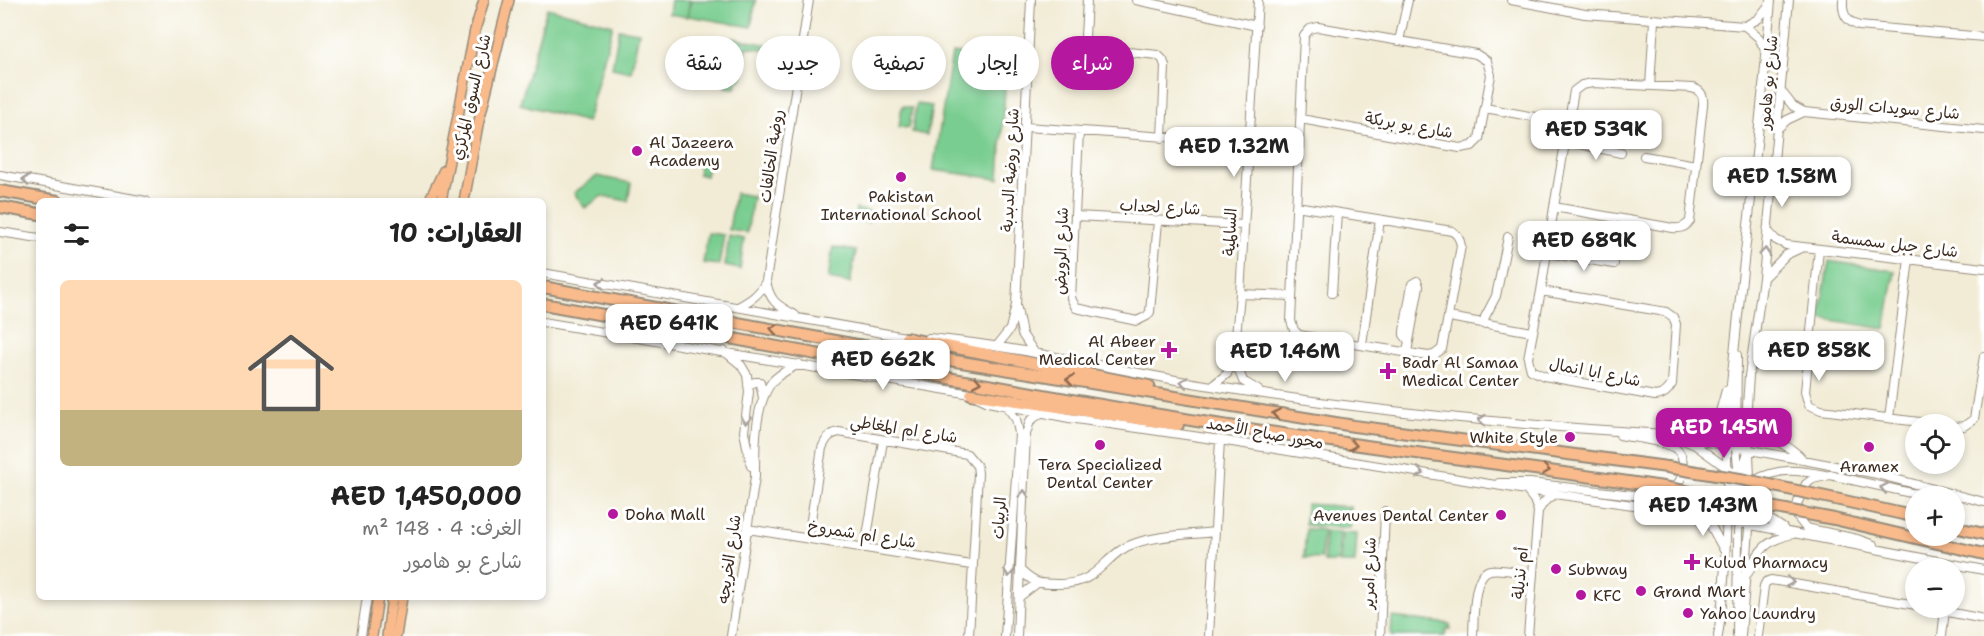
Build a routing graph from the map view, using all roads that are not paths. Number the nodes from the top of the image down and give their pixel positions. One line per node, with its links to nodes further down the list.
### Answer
1 (484, 0): 34 (main road, شارع السوق المركزي)
2 (509, 0): 42 (main road, شارع السوق المركزي)
3 (809, 0): 64 (street, روضة الخالفات)
4 (1031, 0): 25 (street, شارع روضة الدبدبة)
5 (1087, 0): 29 (street)
6 (1136, 0): 14 (street)
7 (1258, 0): 14 (street, السالمية)
8 (1408, 0): 17 (street)
9 (1512, 0): 13 (street)
10 (1790, 0): 20 (street, شارع بو هامور)
11 (1843, 0): 16 (street)
12 (1771, 1): 15 (street); 18 (street, شارع بو هامور)
13 (1654, 21): 15 (street); 19 (street)
14 (1257, 26): 31 (street, السالمية)
15 (1745, 26): 18 (street)
16 (1984, 37)
17 (1399, 41): 21 (street, شارع بو بريكة); 23 (street, شارع بو بريكة)
18 (1767, 55): 80 (street, شارع بو هامور)
19 (1650, 86): 24 (street, شارع ابا انمال); 35 (street, شارع ابا انمال)
20 (1781, 91): 22 (street); 26 (street, شارع بو هامور)
21 (1485, 108): 23 (street, شارع بو بريكة); 24 (street)
22 (1804, 112): 26 (street); 27 (street, شارع سويدات الورق)
23 (1301, 119): 43 (street, شارع بو بريكة)
24 (1569, 123): 30 (street, شارع ابا انمال)
25 (1026, 127): 28 (street); 70 (street, شارع روضة الدبدبة)
26 (1778, 129): 52 (street, شارع بو هامور)
27 (1984, 130)
28 (1079, 132): 29 (street); 48 (street, شارع الرويض)
29 (1162, 138): 31 (street)
30 (1565, 141): 32 (street); 45 (street, شارع ابا انمال)
31 (1249, 143): 51 (street, السالمية)
32 (1621, 153)
33 (1644, 156): 35 (street)
34 (449, 160): 40 (main road); 41 (main road, شارع السوق المركزي)
35 (1696, 165): 45 (street, شارع ابا انمال)
36 (0, 175): 39 (street, one-way to 36)
37 (0, 191): 38 (highway)
38 (41, 198)
39 (129, 198)
40 (430, 198)
41 (442, 198)
42 (464, 198)
43 (1296, 206): 47 (street, شارع بو بريكة); 69 (street, شارع بو بريكة)
44 (0, 207): 46 (highway)
45 (1554, 207): 58 (street, شارع ابا انمال)
46 (36, 213)
47 (1337, 213): 50 (street, شارع بو بريكة); 67 (street)
48 (1076, 216): 49 (street, شارع لحداب); 49 (street, شارع الرويض)
49 (1158, 220): 51 (street, شارع لحداب)
50 (1380, 220): 74 (street, شارع بو بريكة); 81 (street)
51 (1243, 225): 68 (street, السالمية)
52 (1767, 230): 56 (street, شارع جبل سمسمة); 63 (street, شارع بو هامور, one-way to 52)
53 (0, 232): 55 (street)
54 (1508, 237): 77 (street)
55 (36, 238)
56 (1804, 247): 57 (street, شارع جبل سمسمة); 63 (street)
57 (1819, 249): 59 (street, شارع جبل سمسمة); 98 (street)
58 (1546, 253): 60 (street); 66 (street, شارع ابا انمال)
59 (1909, 259): 61 (street, شارع جبل سمسمة); 98 (street)
60 (1614, 264)
61 (1984, 268)
62 (546, 274): 72 (street, one-way to 62)
63 (1763, 278): 97 (street, شارع بو هامور)
64 (766, 281): 72 (street); 75 (street)
65 (546, 288): 93 (highway, محور صباح الأحمد, one-way to 65)
66 (1541, 291): 78 (street, شارع ابا انمال); 78 (street, شارع ابا انمال)
67 (1332, 293)
68 (1240, 294): 69 (street); 87 (street, السالمية)
69 (1292, 296): 81 (street, شارع بو بريكة)
70 (1016, 304): 82 (street, شارع روضة الدبدبة); 84 (street, شارع روضة الدبدبة)
71 (546, 305): 101 (highway, محور صباح الأحمد, one-way to 101)
72 (738, 307): 75 (street)
73 (1411, 309): 85 (street)
74 (1449, 317): 77 (street); 85 (street, شارع بو بريكة)
75 (801, 318): 79 (street)
76 (546, 322): 83 (street, محور صباح الأحمد)
77 (1484, 324): 78 (street)
78 (1532, 332)
79 (906, 338): 82 (street); 93 (highway)
80 (1735, 341): 104 (street); 107 (street, شارع بو هامور); 108 (street)
81 (1362, 344): 85 (street, شارع بو بريكة)
82 (998, 346): 84 (street)
83 (724, 351): 88 (street, محور صباح الأحمد); 89 (street)
84 (1034, 352): 90 (street, one-way to 84)
85 (1407, 352)
86 (1984, 356): 100 (street)
87 (1234, 357): 90 (street, السالمية); 91 (street)
88 (799, 364): 92 (street, محور صباح الأحمد); 94 (street, شارع الخريجه)
89 (748, 385): 94 (street); 116 (street, شارع الخريجه, one-way to 116)
90 (1212, 386): 91 (street)
91 (1263, 393): 102 (street, one-way to 91)
92 (971, 394): 95 (street, محور صباح الأحمد); 101 (highway)
93 (1190, 400): 130 (highway, محور صباح الأحمد, one-way to 93, bridge)
94 (763, 402): 116 (street, شارع الخريجه)
95 (1006, 406): 96 (street, محور صباح الأحمد); 168 (street, الربيات, one-way to 168)
96 (1041, 413): 105 (street, محور صباح الأحمد); 148 (street, الربيات, one-way to 96)
97 (1748, 415): 109 (street, شارع بو هامور); 110 (street)
98 (1889, 418): 99 (street)
99 (1905, 420)
100 (1965, 425)
101 (1235, 427): 143 (highway, محور صباح الأحمد, one-way to 143, bridge)
102 (1598, 430): 103 (street); 122 (street)
103 (1665, 434): 104 (street); 111 (street)
104 (1699, 439): 107 (street)
105 (1220, 440): 115 (street, محور صباح الأحمد, one-way to 115); 136 (street)
106 (883, 441): 139 (street, شارع ام المغاطي); 140 (street); 145 (street, شارع ام المغاطي)
107 (1726, 445): 108 (street); 111 (street, شارع بو هامور)
108 (1736, 447): 109 (street); 113 (street)
109 (1749, 449): 110 (street); 113 (street); 114 (street, شارع بو هامور)
110 (1804, 460): 117 (street)
111 (1727, 467): 113 (street); 124 (street, شارع بو هامور)
112 (1830, 475): 114 (street); 120 (street, one-way to 112); 141 (street)
113 (1739, 480): 119 (street); 124 (street)
114 (1751, 482): 119 (street); 125 (street, شارع بو هامور)
115 (1495, 485): 118 (street, محور صباح الأحمد); 122 (street)
116 (753, 486): 134 (street, شارع الخريجه)
117 (1923, 486)
118 (1526, 490): 121 (street, محور صباح الأحمد); 128 (street)
119 (1743, 490): 125 (street); 131 (street); 132 (street)
120 (1905, 493)
121 (1555, 494): 128 (street); 129 (street, محور صباح الأحمد)
122 (1650, 497): 124 (street)
123 (1965, 497): 126 (street)
124 (1727, 499): 131 (street, شارع بو هامور)
125 (1751, 501): 133 (street, شارع بو هامور); 137 (street)
126 (1984, 502)
127 (1385, 511): 171 (street, شارع امرير)
128 (1538, 511): 149 (street, أم نذيلة)
129 (1690, 513): 131 (street, محور صباح الأحمد); 142 (street)
130 (1905, 515)
131 (1726, 519): 132 (street, محور صباح الأحمد); 142 (street, شارع بو هامور)
132 (1738, 522): 133 (street, محور صباح الأحمد); 175 (street)
133 (1749, 524): 137 (street, محور صباح الأحمد); 150 (street, شارع بو هامور)
134 (748, 529): 139 (street, شارع ام شمروخ); 166 (street, شارع الخريجه)
135 (1965, 530): 138 (highway)
136 (1214, 532): 151 (street); 170 (street)
137 (1794, 534): 141 (street, محور صباح الأحمد); 150 (street)
138 (1984, 534)
139 (807, 539): 140 (street, شارع ام شمروخ)
140 (865, 548): 145 (street, شارع ام شمروخ)
141 (1884, 550): 144 (street, محور صباح الأحمد)
142 (1725, 553): 174 (street, شارع بو هامور)
143 (1984, 554)
144 (1929, 558)
145 (971, 565): 167 (street, شارع ام المغاطي)
146 (1965, 565): 147 (street, محور صباح الأحمد)
147 (1984, 570)
148 (1021, 571): 151 (street); 152 (street, الربيات)
149 (1533, 575): 172 (street); 173 (street, أم نذيلة)
150 (1746, 577): 175 (street, شارع بو هامور)
151 (1036, 584): 152 (street)
152 (1019, 597): 169 (street, الربيات)
153 (367, 600): 162 (street)
154 (378, 600): 163 (main road)
155 (392, 600): 164 (main road)
156 (402, 600): 165 (main road)
157 (1905, 603): 161 (street, one-way to 157)
158 (1965, 615): 160 (street)
159 (1944, 618): 177 (street)
160 (1984, 619)
161 (1758, 633): 176 (street)
162 (361, 636)
163 (372, 636)
164 (387, 636)
165 (396, 636)
166 (731, 636)
167 (969, 636)
168 (1005, 636)
169 (1017, 636)
170 (1209, 636)
171 (1380, 636)
172 (1473, 636)
173 (1528, 636)
174 (1719, 636)
175 (1739, 636)
176 (1768, 636)
177 (1942, 636)

